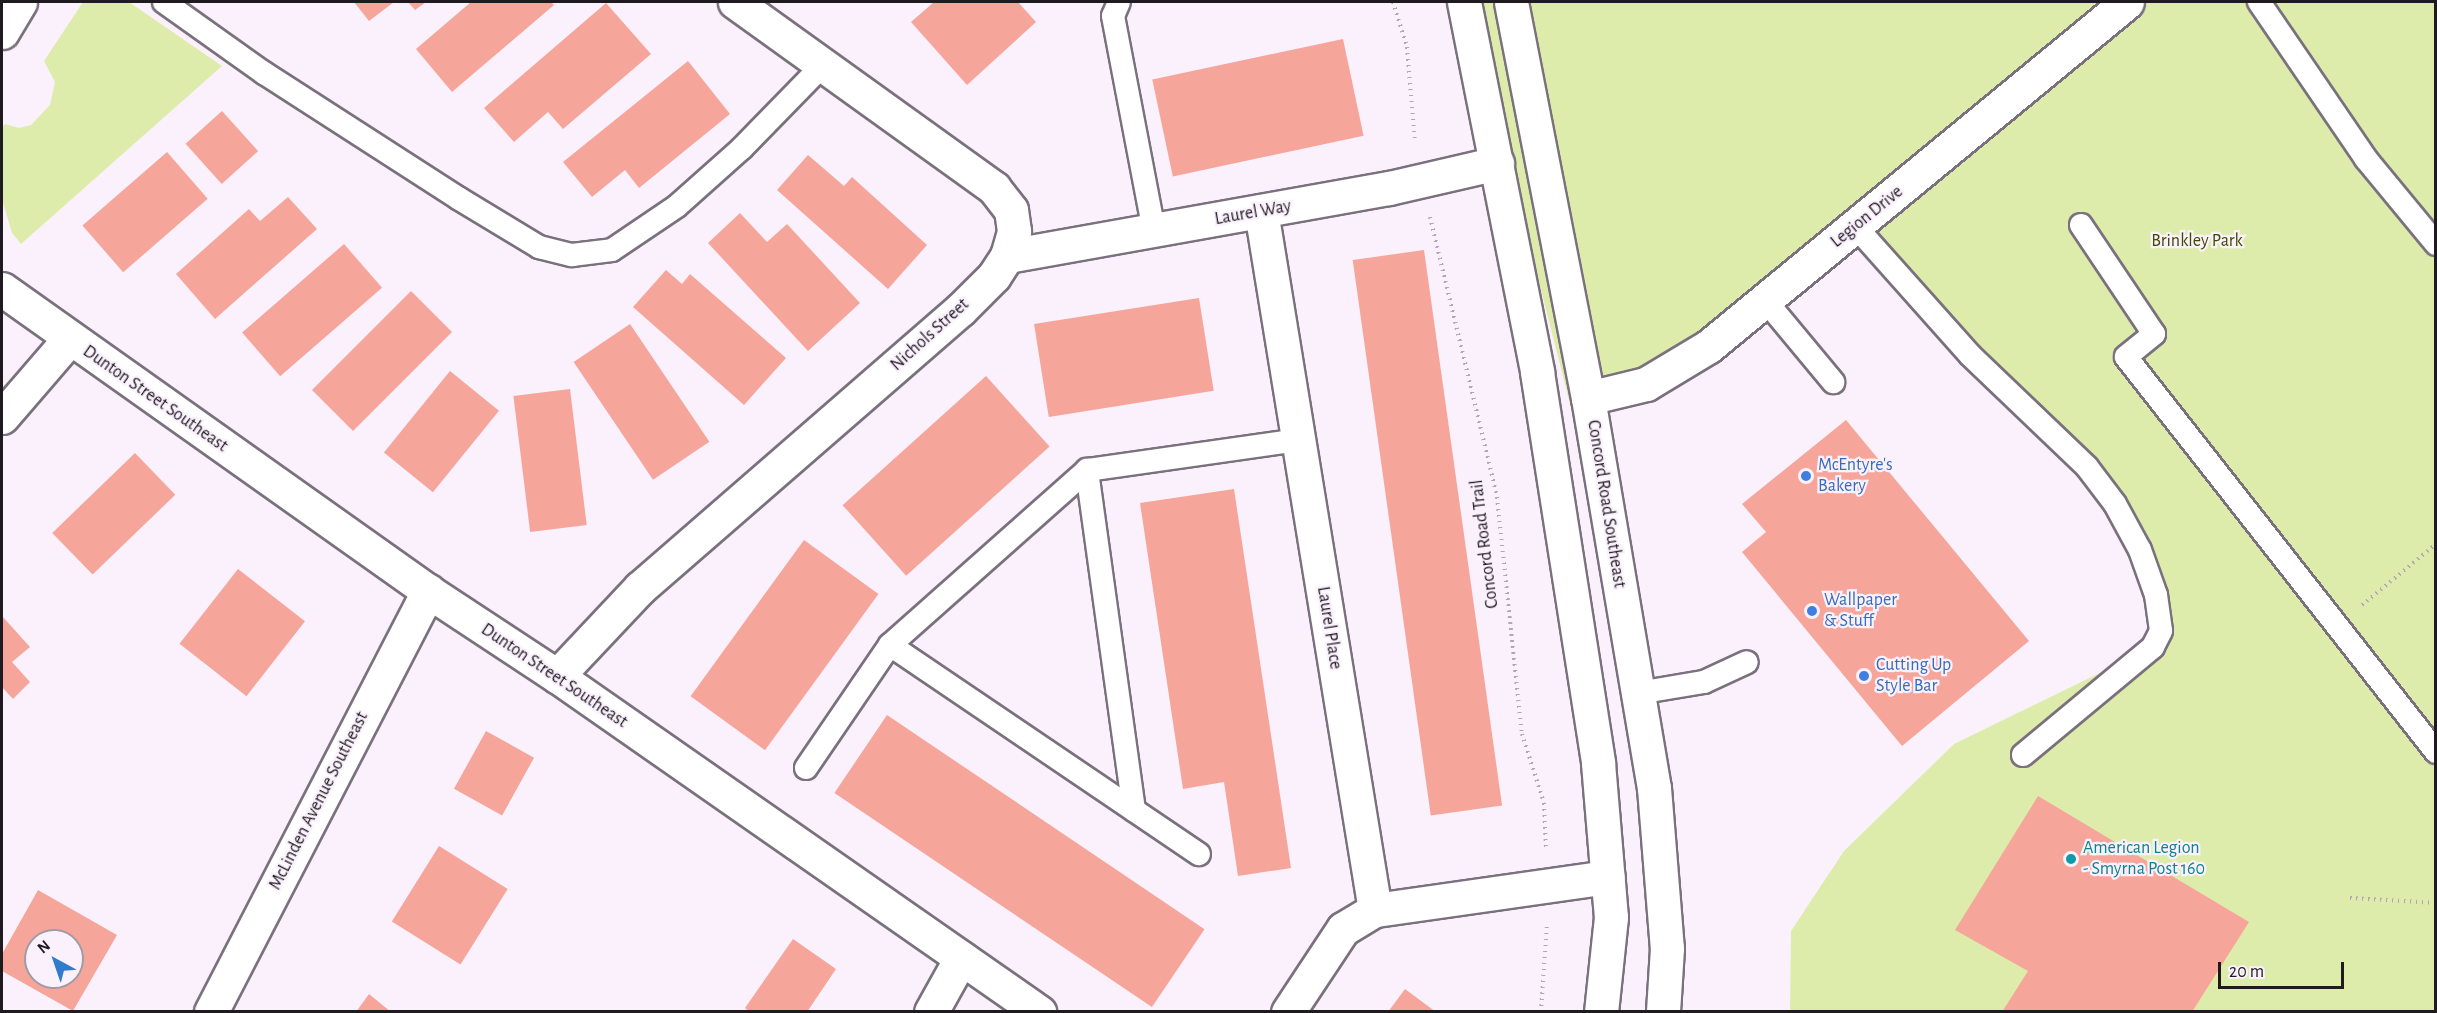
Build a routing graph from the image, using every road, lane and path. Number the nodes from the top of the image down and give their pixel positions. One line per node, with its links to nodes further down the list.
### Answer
1 (20, 2): 10 (street)
2 (165, 2): 11 (lane)
3 (735, 2): 11 (street, Nichols Street)
4 (1119, 2): 18 (lane)
5 (1394, 2): 12 (path)
6 (1464, 2): 13 (street)
7 (1511, 2): 25 (street, Concord Road Southeast)
8 (2127, 2): 17 (street, Legion Drive)
9 (2259, 2): 19 (lane)
10 (2, 32)
11 (824, 64): 20 (street, Nichols Street)
12 (1416, 147)
13 (1497, 163): 15 (street, Laurel Way); 42 (street)
14 (1428, 208): 40 (path, Concord Road Trail)
15 (1262, 211): 18 (street, Laurel Way); 27 (street, Laurel Place)
16 (2081, 225): 36 (lane)
17 (1856, 227): 22 (street, Legion Drive); 37 (lane)
18 (1154, 231): 20 (street, Laurel Way)
19 (2436, 244)
20 (1007, 256): 34 (street, Nichols Street)
21 (2, 289): 23 (street, Dunton Street Southeast)
22 (1765, 300): 24 (lane); 25 (street, Legion Drive)
23 (69, 339): 26 (street); 30 (street, Dunton Street Southeast)
24 (1833, 382)
25 (1588, 398): 35 (street, Concord Road Southeast)
26 (2, 417)
27 (1299, 440): 28 (lane); 45 (street, Laurel Place)
28 (1087, 470): 32 (lane); 39 (lane)
29 (2436, 544): 31 (path)
30 (428, 591): 34 (street, Dunton Street Southeast); 48 (street, McLinden Avenue Southeast)
31 (2361, 606)
32 (890, 645): 38 (lane); 39 (lane)
33 (1747, 662): 35 (lane)
34 (557, 676): 47 (street, Dunton Street Southeast)
35 (1638, 693): 54 (street, Concord Road Southeast)
36 (2436, 752)
37 (2023, 755)
38 (806, 768)
39 (1134, 810): 41 (lane)
40 (1545, 844)
41 (1199, 855)
42 (1608, 877): 45 (street); 53 (street)
43 (2350, 898): 44 (path)
44 (2436, 903)
45 (1375, 910): 51 (street)
46 (1547, 921): 52 (path)
47 (961, 958): 49 (street); 50 (street, Dunton Street Southeast)
48 (211, 1011)
49 (931, 1011)
50 (1039, 1011)
51 (1288, 1011)
52 (1541, 1011)
53 (1601, 1011)
54 (1663, 1011)

